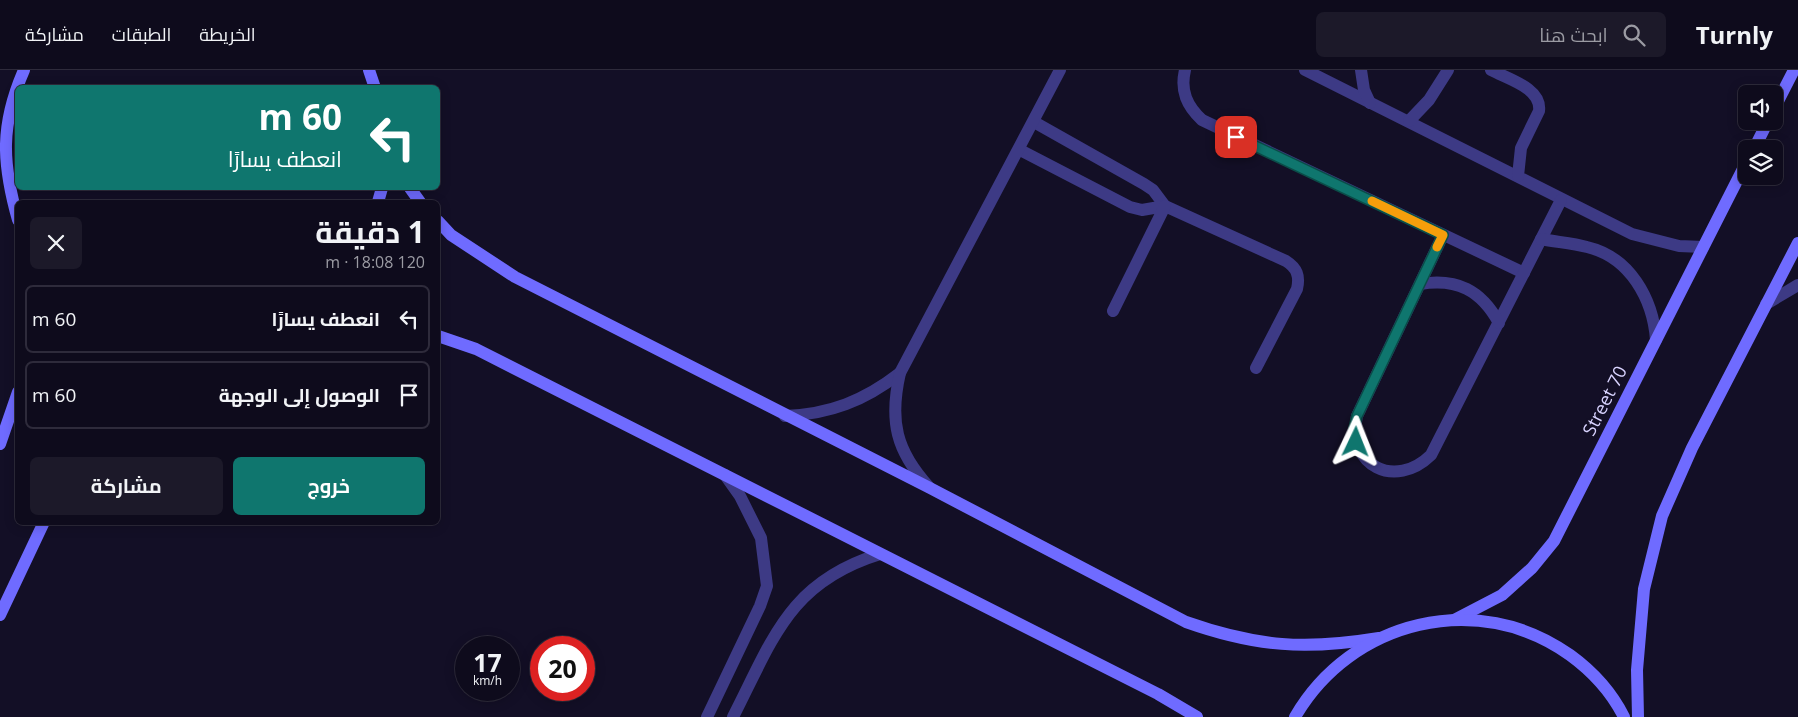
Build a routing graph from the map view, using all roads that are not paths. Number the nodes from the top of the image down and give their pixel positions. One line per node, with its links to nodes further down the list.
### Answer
1 (24, 70): 11 (main road)
2 (369, 70): 12 (main road)
3 (1060, 70): 17 (lane)
4 (1185, 70): 26 (lane)
5 (1328, 70): 10 (lane)
6 (1361, 70): 15 (lane)
7 (1448, 70): 16 (lane)
8 (1491, 70): 20 (lane)
9 (1794, 70): 14 (main road)
10 (1310, 73): 15 (lane)
11 (17, 85)
12 (374, 85)
13 (15, 91): 18 (main road)
14 (1783, 91)
15 (1370, 103): 16 (lane)
16 (1409, 121): 20 (lane)
17 (1034, 122): 19 (lane); 23 (lane)
18 (3, 132): 24 (main road)
19 (1020, 150): 23 (lane); 39 (lane)
20 (1518, 176): 22 (lane)
21 (1738, 179): 29 (main road, Street 70)
22 (1561, 200): 27 (lane); 29 (lane)
23 (1166, 206): 34 (lane); 38 (lane)
24 (15, 209)
25 (440, 223): 41 (main road)
26 (1443, 235): 30 (lane); 31 (lane)
27 (1541, 239): 30 (lane); 37 (lane)
28 (1798, 243): 33 (main road)
29 (1703, 247): 37 (main road, Street 70)
30 (1524, 273): 35 (lane)
31 (1420, 284): 35 (lane); 35 (lane)
32 (1798, 284): 33 (lane)
33 (1766, 304): 55 (main road)
34 (1113, 310)
35 (1499, 323)
36 (440, 337): 43 (main road)
37 (1656, 340): 48 (main road, Street 70)
38 (1256, 368)
39 (900, 373): 41 (lane); 44 (lane)
40 (15, 401): 42 (main road)
41 (784, 416): 44 (main road)
42 (0, 444)
43 (725, 475): 46 (main road); 50 (lane)
44 (930, 488): 49 (main road)
45 (43, 525): 47 (main road)
46 (880, 554): 51 (lane); 52 (main road)
47 (0, 615)
48 (1454, 620): 49 (main road); 54 (main road)
49 (1380, 638): 53 (main road)
50 (707, 717)
51 (733, 717)
52 (1197, 717)
53 (1295, 717)
54 (1624, 717)
55 (1638, 717)

